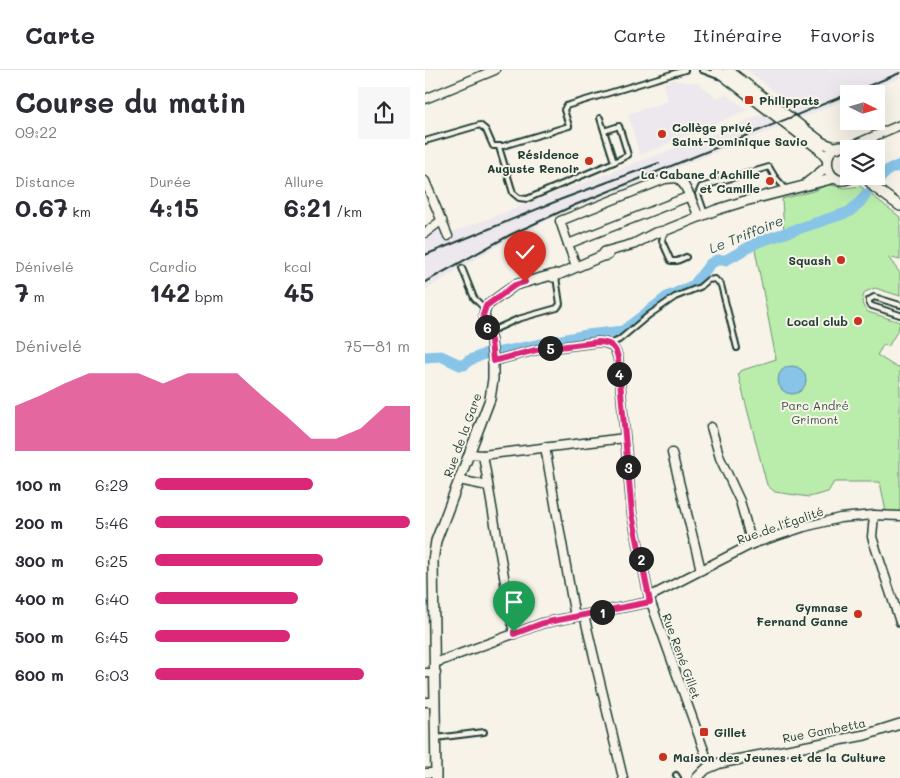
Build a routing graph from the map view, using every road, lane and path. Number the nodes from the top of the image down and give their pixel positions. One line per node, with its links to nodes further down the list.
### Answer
1 (495, 70): 7 (street)
2 (685, 70): 15 (lane)
3 (702, 70): 6 (lane)
4 (716, 70): 6 (street)
5 (727, 70): 16 (street)
6 (732, 83): 18 (street)
7 (425, 99)
8 (600, 118): 10 (lane)
9 (900, 125): 11 (street)
10 (604, 131): 17 (lane); 17 (lane)
11 (876, 136): 12 (street); 13 (street)
12 (867, 140)
13 (873, 140)
14 (425, 141): 15 (lane)
15 (499, 147): 17 (lane)
16 (837, 148): 18 (street)
17 (614, 162)
18 (827, 163): 19 (street); 24 (street)
19 (835, 178): 20 (street); 24 (street)
20 (840, 180)
21 (425, 181): 29 (street)
22 (870, 185): 23 (street)
23 (874, 187): 27 (street)
24 (798, 188): 25 (street)
25 (788, 190): 28 (street); 28 (lane)
26 (690, 196): 28 (street); 33 (street); 33 (street)
27 (900, 206)
28 (702, 216): 30 (street)
29 (442, 220): 31 (street); 32 (street)
30 (664, 231): 34 (lane); 35 (street)
31 (425, 232)
32 (449, 236)
33 (568, 244): 35 (street)
34 (686, 257)
35 (575, 266): 37 (street)
36 (462, 268): 39 (lane)
37 (556, 274): 39 (street); 41 (lane)
38 (900, 305): 40 (lane)
39 (485, 309): 41 (street, Rue de la Gare)
40 (900, 315)
41 (489, 332): 44 (street, Rue de la Gare)
42 (610, 344): 43 (lane); 44 (street); 46 (street, Rue René Gillet)
43 (737, 348)
44 (493, 361): 49 (street, Rue de la Gare)
45 (711, 426): 55 (street)
46 (625, 438): 47 (street); 58 (street, Rue René Gillet)
47 (545, 447): 50 (street); 60 (street)
48 (671, 453): 56 (street)
49 (469, 454): 50 (street); 51 (street, Rue de la Gare)
50 (483, 455): 52 (street)
51 (459, 480): 52 (street); 57 (street, Rue de la Gare)
52 (488, 486): 62 (street)
53 (874, 515): 54 (street, Rue de l'Égalité); 55 (street, Rue de l'Égalité); 61 (street)
54 (900, 516)
55 (752, 544): 56 (street, Rue de l'Égalité)
56 (701, 570): 58 (street, Rue de l'Égalité)
57 (429, 576): 63 (street, Rue de la Gare)
58 (649, 600): 59 (street, Rue de l'Égalité); 70 (street, Rue René Gillet)
59 (584, 615): 60 (street, Rue de l'Égalité); 73 (street)
60 (575, 617): 62 (street, Rue de l'Égalité)
61 (900, 622)
62 (514, 634): 63 (street, Rue de l'Égalité)
63 (435, 668): 64 (street); 66 (street, Rue de la Gare)
64 (425, 673)
65 (425, 702): 66 (street)
66 (435, 702): 69 (street, Rue de la Gare)
67 (900, 724): 70 (street, Rue Gambetta)
68 (484, 732): 69 (lane)
69 (436, 738): 72 (street, Rue de la Gare)
70 (710, 767): 74 (street, Rue Gambetta)
71 (425, 773): 72 (street)
72 (436, 776)
73 (623, 778)
74 (697, 778)

